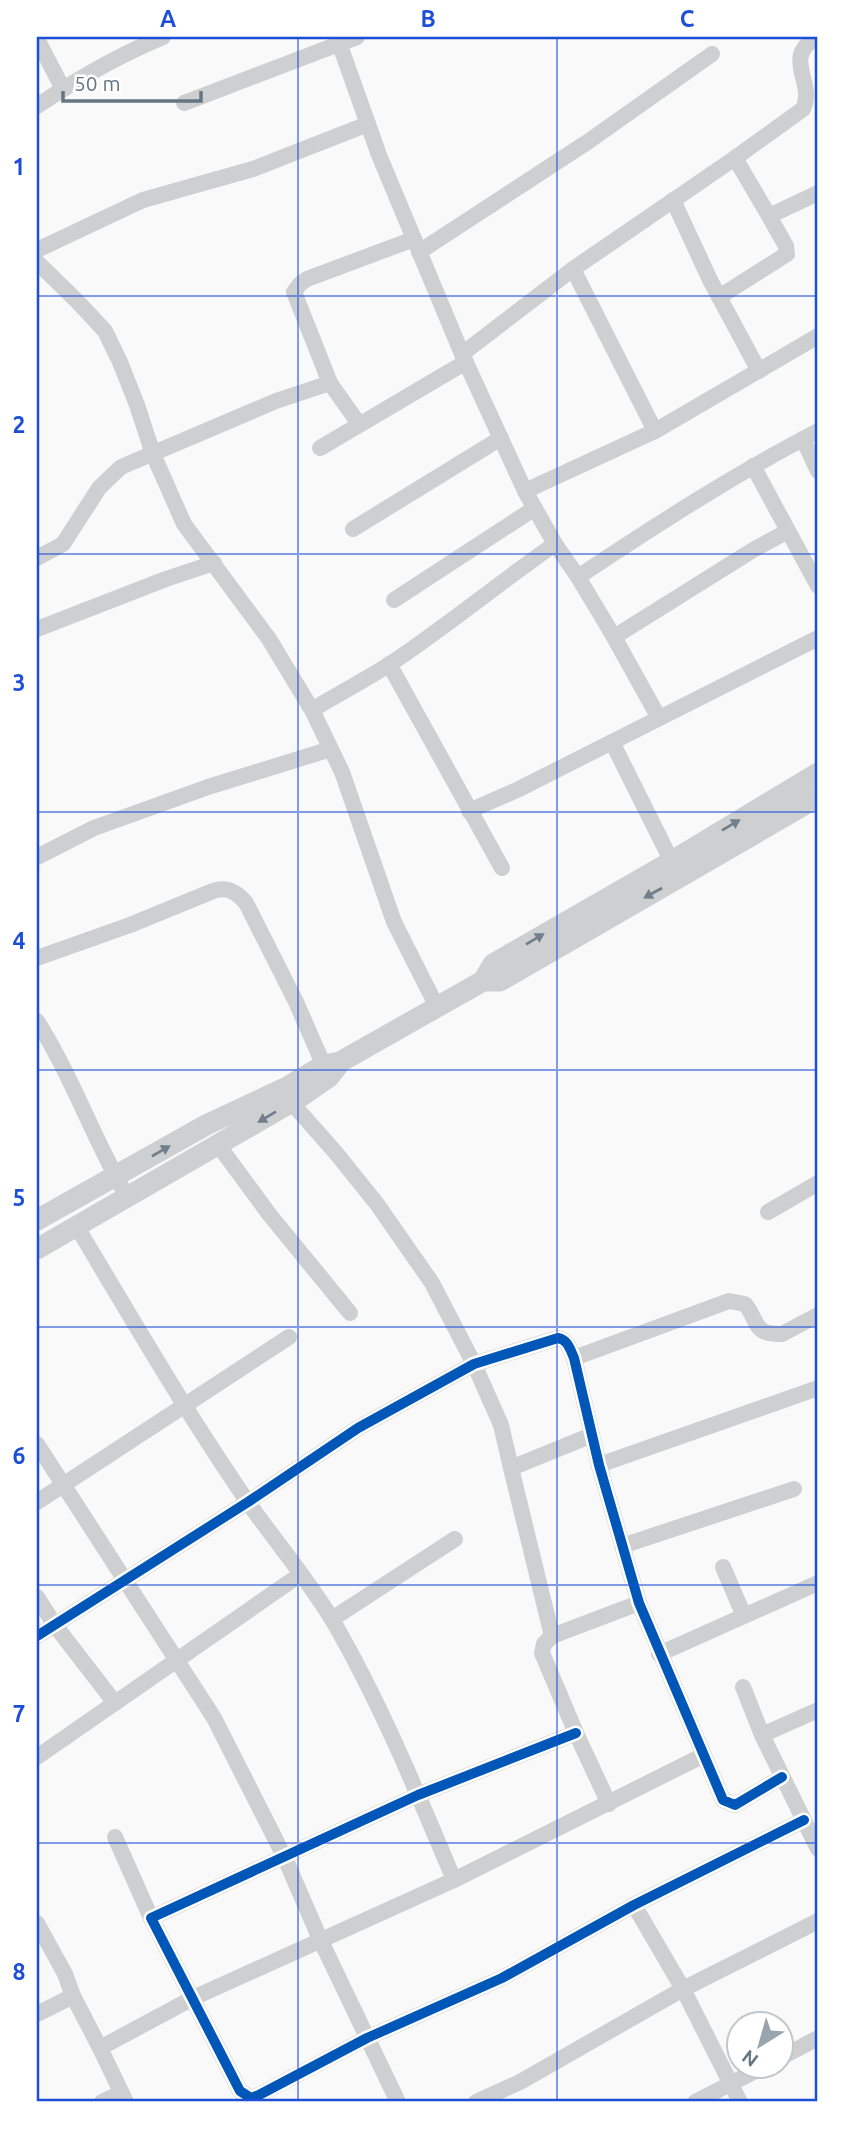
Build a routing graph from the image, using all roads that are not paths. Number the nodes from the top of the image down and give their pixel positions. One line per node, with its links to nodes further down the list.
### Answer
1 (163, 37): 5 (street)
2 (358, 37): 6 (street)
3 (817, 37): 12 (street)
4 (37, 39): 8 (street)
5 (145, 40): 8 (street)
6 (338, 40): 9 (street); 11 (street)
7 (712, 54): 16 (street)
8 (63, 89): 10 (street)
9 (184, 103)
10 (37, 106)
11 (368, 124): 16 (street); 17 (street)
12 (735, 158): 14 (street); 15 (street)
13 (818, 193): 15 (street)
14 (673, 200): 19 (street); 20 (street)
15 (769, 216): 20 (street)
16 (417, 245): 22 (street); 24 (street)
17 (37, 250)
18 (37, 262): 31 (street)
19 (573, 269): 22 (street); 26 (street)
20 (719, 297): 23 (street)
21 (818, 336): 23 (street)
22 (464, 358): 25 (street); 28 (street)
23 (758, 371): 26 (street)
24 (330, 383): 25 (street); 31 (street)
25 (359, 424): 30 (street)
26 (655, 431): 34 (street)
27 (818, 431): 29 (street)
28 (501, 438): 34 (street); 36 (street)
29 (803, 439): 32 (street); 33 (street)
30 (320, 448)
31 (153, 454): 39 (street); 40 (street)
32 (753, 466): 37 (street); 41 (street)
33 (818, 471)
34 (525, 491): 35 (street)
35 (535, 508): 38 (street); 43 (street)
36 (353, 529)
37 (788, 531): 42 (street); 45 (street)
38 (555, 544): 41 (street); 47 (street)
39 (37, 558)
40 (214, 563): 44 (street); 48 (street)
41 (578, 577): 45 (street)
42 (818, 586)
43 (394, 600)
44 (37, 629)
45 (614, 638): 49 (street)
46 (818, 638): 49 (street)
47 (389, 664): 48 (street); 54 (street)
48 (312, 710): 51 (street)
49 (659, 718): 50 (street)
50 (612, 742): 54 (street); 57 (street)
51 (331, 749): 55 (street); 59 (street)
52 (818, 775): 57 (street, one-way to 52)
53 (818, 797): 57 (street)
54 (469, 811): 56 (street)
55 (37, 857)
56 (502, 868)
57 (676, 870): 59 (street)
58 (37, 958): 61 (street)
59 (437, 1007): 61 (street)
60 (37, 1021): 64 (street)
61 (331, 1068): 62 (street); 64 (street, one-way to 61)
62 (291, 1102): 63 (street, one-way to 63); 75 (street)
63 (219, 1146): 66 (street); 71 (street)
64 (116, 1177): 66 (street); 68 (street)
65 (818, 1184): 67 (street)
66 (127, 1198): 69 (street)
67 (768, 1212)
68 (37, 1220)
69 (77, 1227): 70 (street); 77 (street)
70 (37, 1249)
71 (350, 1313)
72 (818, 1315): 74 (street)
73 (289, 1337): 77 (street)
74 (574, 1358): 75 (street); 78 (street)
75 (474, 1364): 81 (street); 85 (street)
76 (818, 1388): 80 (street)
77 (185, 1406): 82 (street); 85 (street)
78 (592, 1435): 80 (street); 81 (street)
79 (37, 1444): 82 (street)
80 (599, 1465): 87 (street)
81 (511, 1468): 98 (street)
82 (63, 1485): 84 (street); 90 (street)
83 (794, 1489): 87 (street)
84 (37, 1502)
85 (248, 1502): 89 (street); 90 (street)
86 (455, 1539): 95 (street)
87 (622, 1546): 93 (street)
88 (723, 1567): 94 (street)
89 (301, 1574): 95 (street); 100 (street)
90 (125, 1581): 96 (street); 100 (street)
91 (818, 1583): 94 (street)
92 (37, 1597): 96 (street)
93 (639, 1604): 98 (street); 99 (street)
94 (744, 1616): 99 (street)
95 (332, 1619): 109 (street)
96 (54, 1624): 97 (street); 102 (street)
97 (37, 1636)
98 (552, 1636): 104 (street)
99 (659, 1654): 106 (street)
100 (176, 1661): 102 (street); 114 (street)
101 (743, 1687): 105 (street)
102 (115, 1703): 107 (street)
103 (818, 1710): 105 (street)
104 (576, 1733): 109 (street); 110 (street)
105 (762, 1735): 108 (street)
106 (704, 1755): 108 (street); 110 (street)
107 (37, 1757)
108 (782, 1777): 111 (street)
109 (418, 1795): 114 (street); 115 (street)
110 (609, 1804): 115 (street)
111 (803, 1819): 113 (street); 116 (street)
112 (115, 1837): 117 (street)
113 (817, 1844)
114 (284, 1856): 117 (street); 120 (street)
115 (454, 1880): 120 (street)
116 (634, 1905): 121 (street); 125 (street)
117 (151, 1918): 123 (street)
118 (818, 1921): 121 (street)
119 (37, 1923): 122 (street)
120 (320, 1939): 123 (street); 125 (street)
121 (683, 1989): 130 (street); 134 (street)
122 (73, 1996): 124 (street); 127 (street)
123 (193, 1998): 125 (street); 127 (street)
124 (37, 2014)
125 (367, 2038): 133 (street)
126 (818, 2038): 128 (street)
127 (100, 2048): 131 (street)
128 (796, 2050)
129 (737, 2080): 130 (street)
130 (731, 2083): 135 (street); 136 (street)
131 (124, 2098): 132 (street)
132 (102, 2102)
133 (398, 2102)
134 (476, 2102)
135 (695, 2102)
136 (740, 2102)

